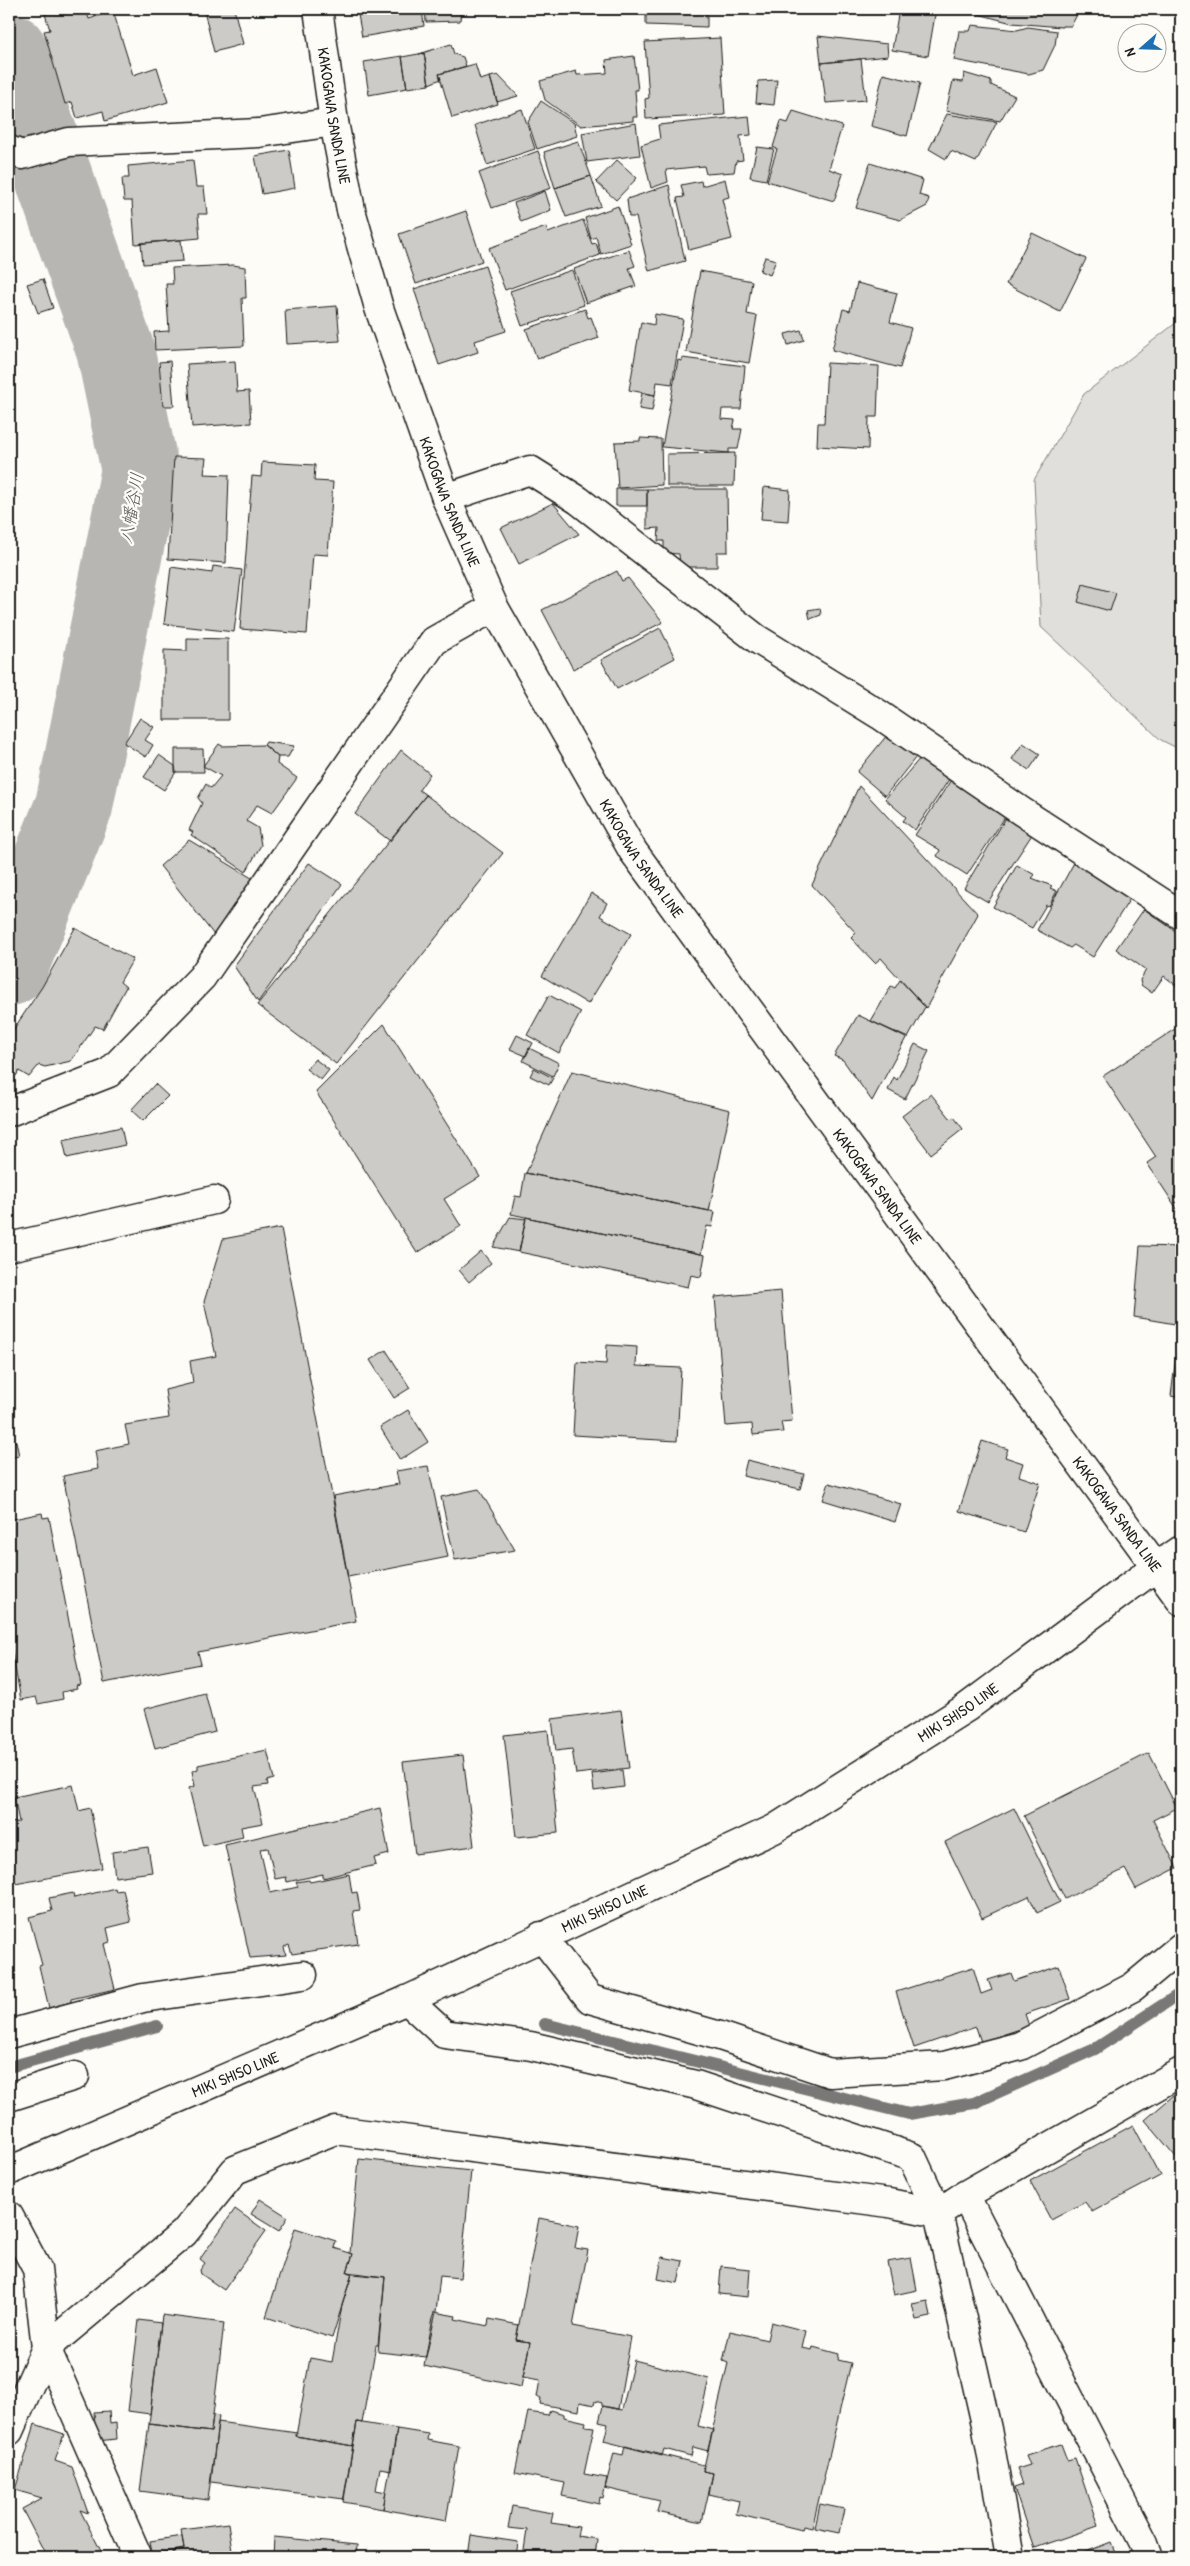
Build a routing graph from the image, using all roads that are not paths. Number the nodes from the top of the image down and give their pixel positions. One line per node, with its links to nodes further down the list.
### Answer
1 (318, 9): 2 (street, KAKOGAWA SANDA LINE)
2 (334, 122): 3 (street); 4 (street, KAKOGAWA SANDA LINE)
3 (15, 153)
4 (446, 498): 5 (street, KAKOGAWA SANDA LINE); 6 (street)
5 (494, 607): 7 (street); 11 (street, KAKOGAWA SANDA LINE)
6 (1181, 915)
7 (9, 1112)
8 (214, 1200): 9 (street)
9 (9, 1247)
10 (1181, 1550): 11 (street, MIKI SHISO LINE)
11 (1156, 1567): 12 (street, KAKOGAWA SANDA LINE); 13 (street, MIKI SHISO LINE)
12 (1181, 1601)
13 (541, 1936): 14 (street); 16 (street, MIKI SHISO LINE)
14 (1181, 1947)
15 (303, 1975): 17 (street)
16 (407, 2000): 21 (street, MIKI SHISO LINE); 23 (street)
17 (9, 2034)
18 (1181, 2072): 22 (street)
19 (75, 2076): 20 (street)
20 (9, 2097)
21 (9, 2171)
22 (965, 2196): 23 (street); 29 (street)
23 (938, 2213): 25 (street); 28 (street)
24 (9, 2216): 25 (street)
25 (46, 2348): 26 (street); 27 (street)
26 (9, 2431)
27 (138, 2557)
28 (1010, 2557)
29 (1148, 2557)

